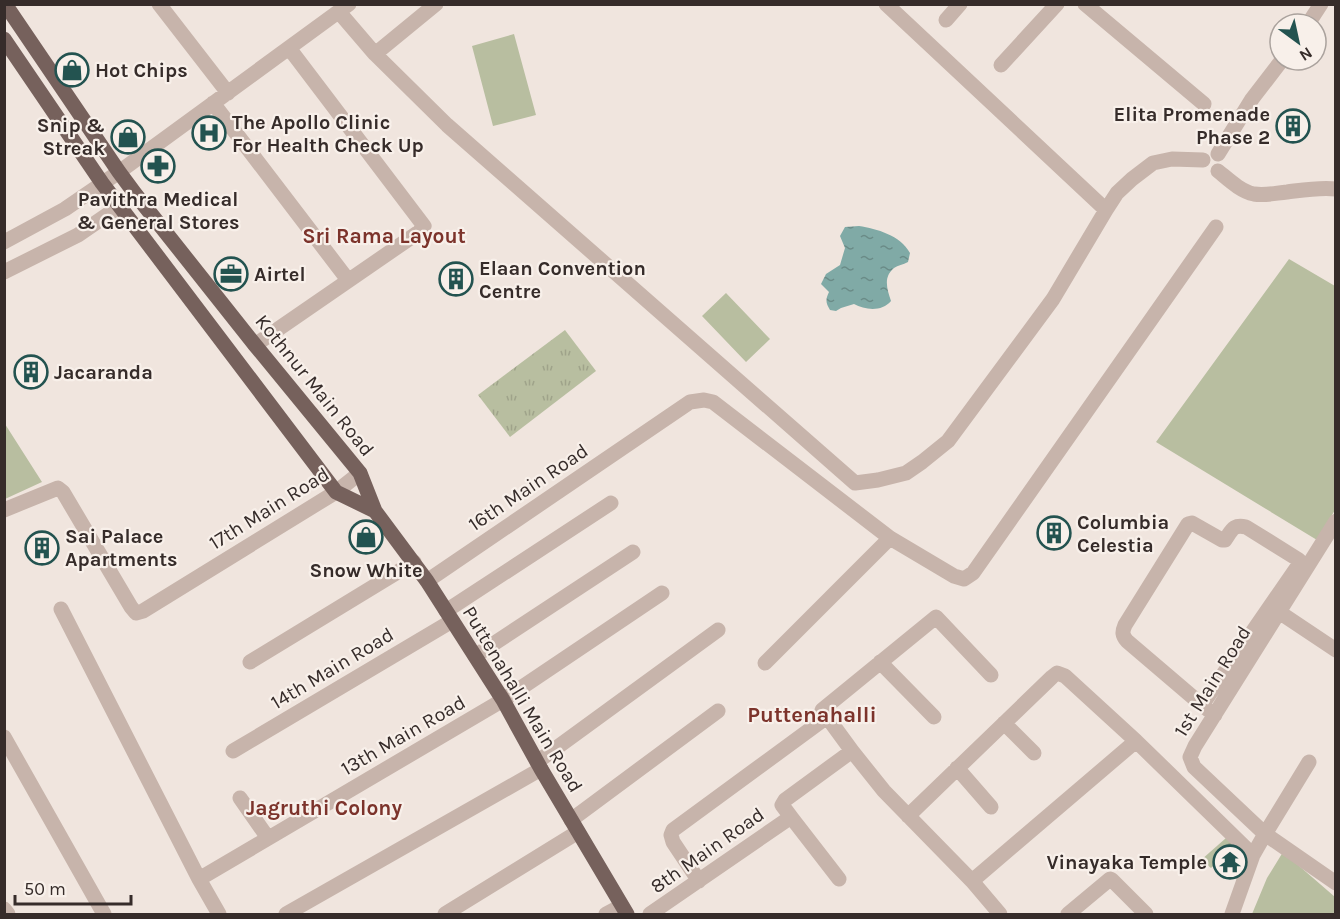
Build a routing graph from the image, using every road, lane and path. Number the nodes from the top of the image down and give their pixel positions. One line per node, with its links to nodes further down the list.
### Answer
1 (5, 4): 21 (main road, Kothnur Main Road)
2 (159, 4): 15 (street)
3 (436, 4): 12 (street)
4 (886, 4): 26 (street)
5 (960, 4): 9 (street)
6 (1057, 4): 13 (street)
7 (1085, 4): 17 (street)
8 (344, 8): 11 (street); 12 (street)
9 (946, 20)
10 (4, 39): 22 (main road)
11 (289, 48): 15 (street); 30 (street)
12 (375, 54): 26 (street)
13 (1001, 65)
14 (1273, 72): 18 (street)
15 (228, 93): 16 (street)
16 (213, 103): 21 (street); 30 (street)
17 (1204, 104)
18 (1218, 154): 19 (street); 20 (street)
19 (1203, 160): 20 (street); 26 (street)
20 (1218, 171): 23 (street)
21 (119, 172): 22 (street); 24 (main road, Kothnur Main Road)
22 (102, 183): 25 (main road); 28 (street)
23 (1335, 189)
24 (136, 195): 25 (street); 31 (main road, Kothnur Main Road)
25 (121, 207): 29 (street); 33 (main road)
26 (1106, 210)
27 (1216, 227): 38 (street, 16th Main Road)
28 (4, 242)
29 (4, 272)
30 (348, 280): 31 (street)
31 (255, 345): 32 (main road, Kothnur Main Road)
32 (360, 473): 33 (street, 17th Main Road); 36 (main road, Kothnur Main Road)
33 (336, 492): 35 (street, 17th Main Road); 36 (main road)
34 (611, 503): 45 (street, 14th Main Road)
35 (4, 510)
36 (375, 511): 40 (main road, Puttenahalli Main Road)
37 (1335, 521): 44 (street, 1st Main Road)
38 (890, 538): 41 (street, 16th Main Road); 52 (street)
39 (633, 552): 49 (street)
40 (414, 562): 41 (main road, Puttenahalli Main Road); 50 (street)
41 (427, 581): 45 (main road, Puttenahalli Main Road)
42 (662, 593): 54 (street, 13th Main Road)
43 (61, 609): 77 (street)
44 (1279, 612): 47 (street, 1st Main Road); 48 (street)
45 (449, 616): 49 (main road, Puttenahalli Main Road); 63 (street, 14th Main Road)
46 (718, 630): 67 (street)
47 (1259, 632): 55 (street); 55 (street); 57 (street, 1st Main Road)
48 (1335, 650)
49 (475, 656): 54 (main road, Puttenahalli Main Road)
50 (250, 662)
51 (880, 662): 53 (street); 58 (street); 59 (street)
52 (765, 663)
53 (992, 675)
54 (503, 700): 67 (main road, Puttenahalli Main Road); 75 (street, 13th Main Road)
55 (1202, 705): 57 (street)
56 (718, 711): 73 (street)
57 (1215, 715): 74 (street, 1st Main Road)
58 (827, 717): 64 (street); 79 (street)
59 (934, 717)
60 (1004, 723): 62 (street); 65 (street); 68 (street)
61 (4, 737): 85 (street)
62 (1136, 741): 76 (street); 80 (street)
63 (233, 751)
64 (852, 751): 71 (street); 72 (street, 8th Main Road)
65 (1034, 753)
66 (1309, 762): 74 (street)
67 (539, 766): 73 (main road, Puttenahalli Main Road); 87 (street)
68 (957, 768): 70 (street); 71 (street)
69 (240, 798): 75 (street)
70 (991, 807)
71 (908, 816): 80 (street)
72 (791, 817): 78 (street); 79 (street, 8th Main Road)
73 (574, 826): 83 (main road, Puttenahalli Main Road); 88 (street)
74 (1265, 834): 76 (street); 81 (street)
75 (268, 838): 77 (street, 13th Main Road)
76 (1253, 855): 94 (street)
77 (199, 879): 86 (street)
78 (839, 879)
79 (699, 881): 90 (street, 8th Main Road)
80 (972, 881): 91 (street)
81 (1335, 883)
82 (4, 909): 84 (street)
83 (624, 910): 89 (street)
84 (8, 915)
85 (104, 915)
86 (219, 915)
87 (286, 915)
88 (445, 915)
89 (606, 915)
90 (650, 915)
91 (1000, 915)
92 (1068, 915): 93 (street)
93 (1146, 915)
94 (1232, 915)

